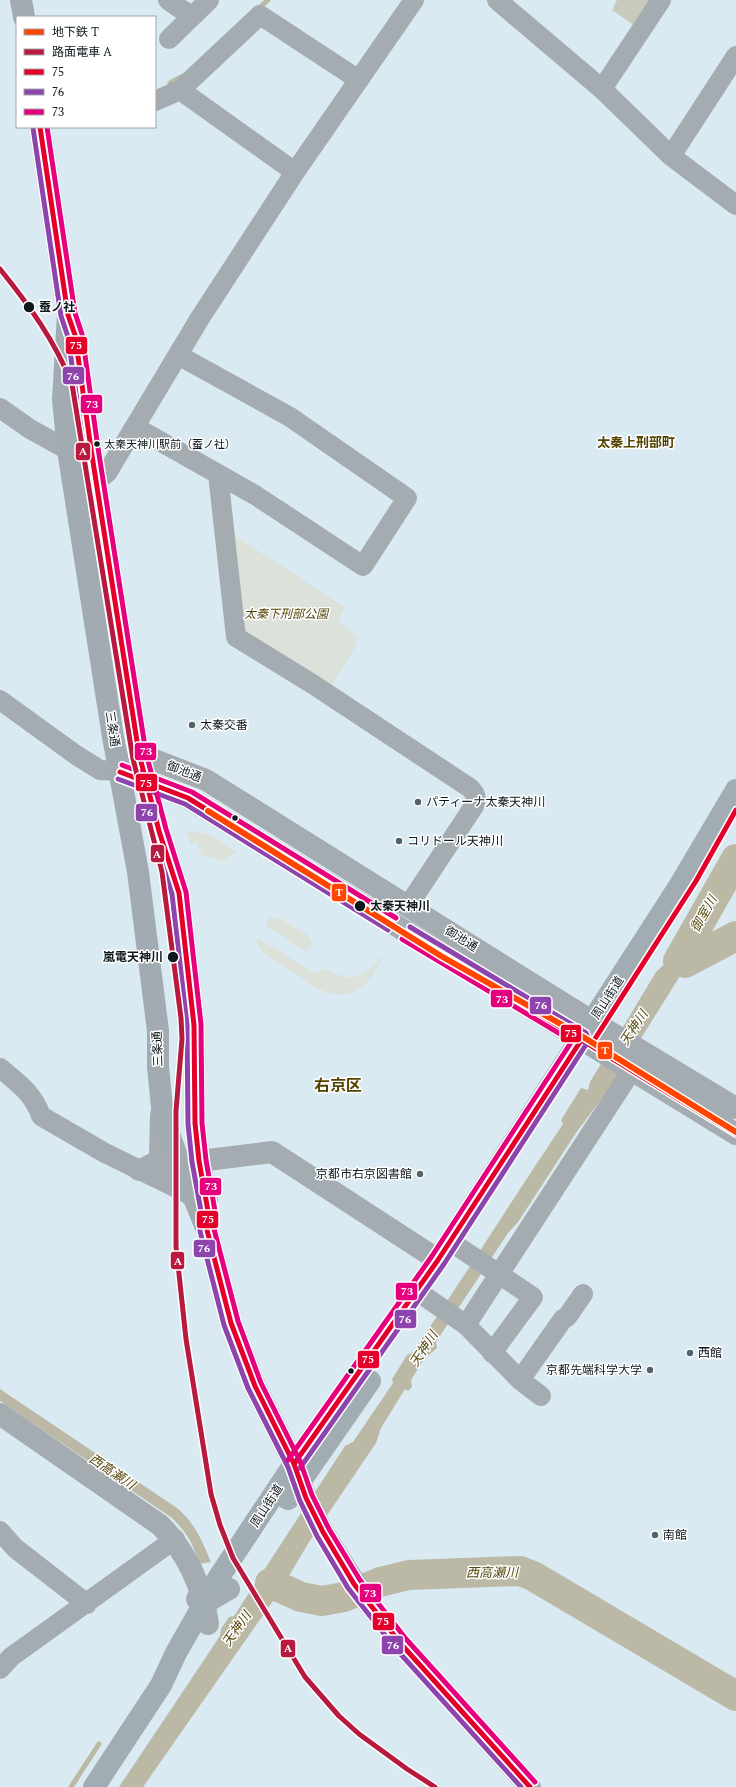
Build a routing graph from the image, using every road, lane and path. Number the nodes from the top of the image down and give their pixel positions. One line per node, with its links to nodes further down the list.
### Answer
1 (21, 0): 7 (main road)
2 (168, 0): 8 (street)
3 (209, 0): 8 (street)
4 (414, 0): 11 (street)
5 (497, 0): 12 (street)
6 (661, 0): 12 (street)
7 (24, 16)
8 (191, 16): 9 (street)
9 (169, 39)
10 (736, 56): 16 (street)
11 (359, 80): 13 (street); 17 (street)
12 (602, 89): 16 (street)
13 (180, 90): 14 (street); 17 (street)
14 (156, 102)
15 (40, 128): 19 (main road, 三条通)
16 (671, 156): 18 (street)
17 (295, 172): 20 (street)
18 (736, 205)
19 (68, 315): 23 (main road, 三条通); 24 (main road, 三条通)
20 (178, 355): 22 (street); 25 (street)
21 (0, 408): 24 (street)
22 (135, 427): 25 (street); 26 (street)
23 (91, 449): 24 (street); 26 (main road, 三条通)
24 (68, 450): 27 (main road, 三条通)
25 (218, 474): 34 (street)
26 (96, 481): 27 (street); 29 (main road, 三条通)
27 (78, 505): 30 (main road, 三条通)
28 (0, 700): 30 (street)
29 (139, 754): 30 (street); 31 (main road, 三条通); 34 (street, 御池通)
30 (119, 771): 31 (street, 御池通); 38 (main road, 三条通)
31 (145, 781): 35 (street, 御池通); 41 (main road, 三条通)
32 (736, 790): 35 (highway, 周山街道)
33 (736, 810): 35 (highway, 周山街道)
34 (408, 906): 35 (street, 御池通)
35 (596, 1036): 36 (street, 御池通); 45 (highway, 周山街道); 46 (highway, 周山街道)
36 (634, 1063): 39 (street, 御池通); 40 (street, 御池通); 47 (street)
37 (0, 1068): 42 (street)
38 (161, 1099): 41 (main road, 三条通); 42 (street)
39 (736, 1108)
40 (736, 1134)
41 (190, 1163): 42 (street); 43 (main road, 三条通); 44 (main road, 三条通); 46 (street)
42 (139, 1170): 43 (street)
43 (195, 1199): 44 (main road, 三条通)
44 (208, 1230): 55 (main road, 三条通)
45 (463, 1250): 47 (street); 49 (highway, 周山街道)
46 (438, 1260): 55 (highway, 周山街道)
47 (496, 1272): 50 (street); 51 (street)
48 (583, 1294): 52 (street)
49 (429, 1300): 50 (street); 55 (highway, 周山街道)
50 (463, 1323): 51 (street)
51 (492, 1353): 52 (street)
52 (520, 1380): 53 (street)
53 (541, 1396)
54 (0, 1414): 57 (street)
55 (300, 1481): 59 (highway, 周山街道); 64 (main road, 三条通)
56 (0, 1531): 60 (street)
57 (169, 1543): 58 (street); 60 (street); 61 (street)
58 (192, 1573): 59 (street); 61 (street)
59 (224, 1583): 61 (highway, 周山街道)
60 (87, 1604): 62 (street)
61 (207, 1614): 63 (highway, 周山街道)
62 (0, 1669)
63 (94, 1787)
64 (530, 1787)

